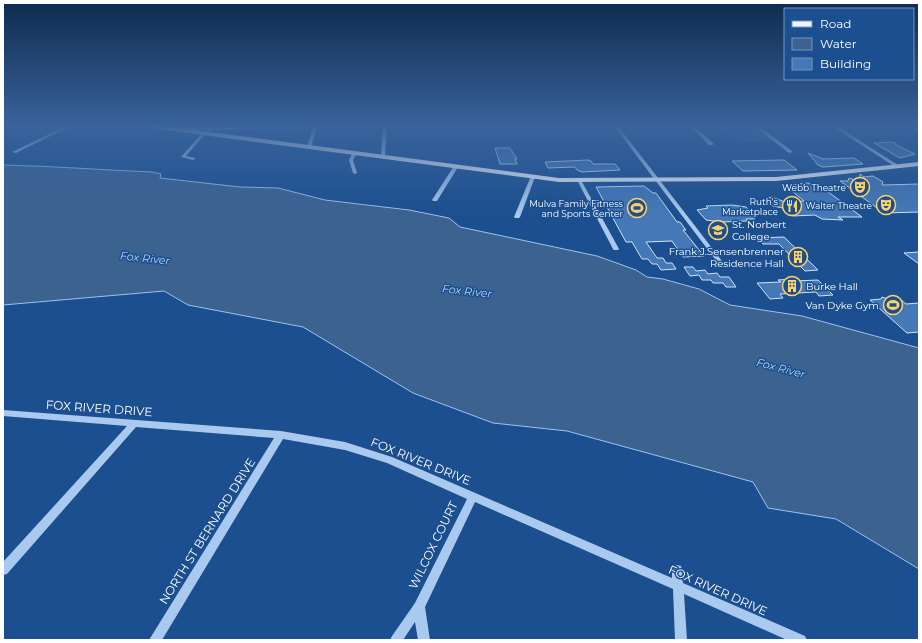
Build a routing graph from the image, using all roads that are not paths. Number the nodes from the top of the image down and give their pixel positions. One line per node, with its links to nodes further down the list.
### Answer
1 (184, 156): 7 (street)
2 (354, 156): 11 (street)
3 (376, 156): 6 (main road)
4 (639, 156): 14 (street)
5 (881, 156): 10 (street)
6 (382, 157): 9 (main road)
7 (193, 159)
8 (919, 164): 10 (main road)
9 (456, 167): 12 (main road); 15 (street)
10 (898, 167): 14 (main road)
11 (355, 173)
12 (533, 177): 13 (main road); 16 (street)
13 (579, 180): 14 (main road); 17 (street)
14 (658, 180): 18 (street)
15 (435, 200)
16 (517, 217)
17 (616, 249)
18 (727, 265)
19 (3, 413): 20 (street, FOX RIVER DRIVE)
20 (134, 424): 21 (street, FOX RIVER DRIVE); 23 (street)
21 (281, 435): 22 (street, FOX RIVER DRIVE); 27 (street, NORTH ST BERNARD DRIVE)
22 (473, 496): 25 (street, FOX RIVER DRIVE); 26 (street, WILCOX COURT)
23 (3, 570)
24 (677, 570): 25 (street)
25 (678, 587): 30 (street); 31 (street, FOX RIVER DRIVE)
26 (418, 607): 28 (street, WILCOX COURT); 29 (street)
27 (155, 640)
28 (396, 640)
29 (424, 640)
30 (681, 640)
31 (801, 640)

